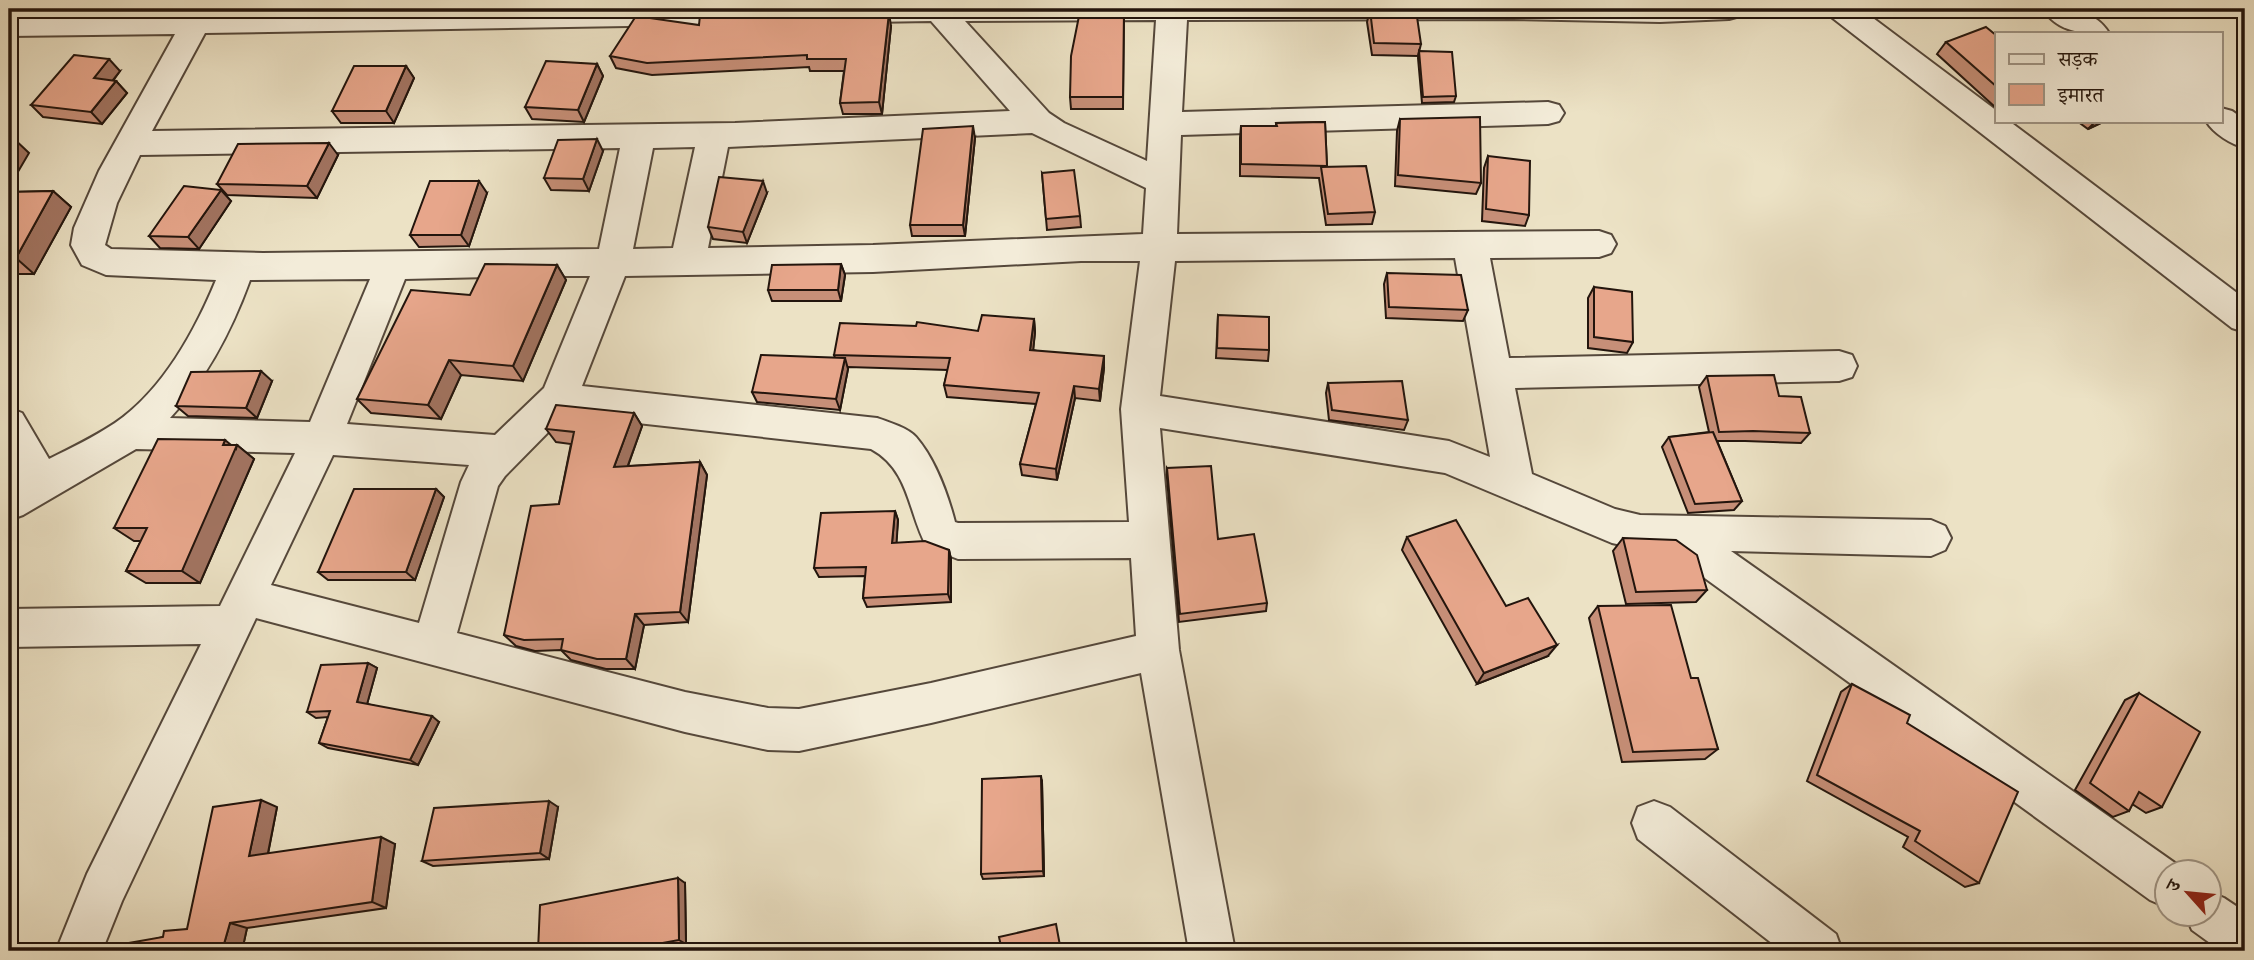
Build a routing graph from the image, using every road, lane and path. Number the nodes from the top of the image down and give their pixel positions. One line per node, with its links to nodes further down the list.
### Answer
1 (1484, 9): 2 (street); 6 (street)
2 (1514, 9): 3 (street)
3 (1729, 9)
4 (1841, 9): 31 (street)
5 (2058, 9): 14 (street)
6 (1172, 10): 9 (street); 18 (street)
7 (814, 11): 8 (street); 10 (street)
8 (852, 11): 9 (street)
9 (939, 11): 17 (street)
10 (463, 14): 12 (street)
11 (155, 17): 12 (street); 13 (street)
12 (195, 24): 22 (street)
13 (9, 26)
14 (2092, 32)
15 (1548, 113): 18 (street)
16 (2222, 120): 21 (street)
17 (1038, 121): 19 (street); 23 (street)
18 (1166, 124): 23 (street)
19 (714, 135): 20 (street); 27 (street)
20 (639, 136): 22 (street); 28 (street)
21 (2245, 136)
22 (131, 143): 30 (street)
23 (1163, 181): 26 (street)
24 (1599, 244): 25 (street)
25 (1470, 245): 26 (street); 33 (street)
26 (1159, 250): 27 (street); 35 (street)
27 (688, 261): 28 (street)
28 (612, 262): 29 (street); 34 (street)
29 (393, 264): 30 (street); 38 (street)
30 (239, 267): 37 (street)
31 (2245, 318)
32 (1839, 366): 33 (street)
33 (1493, 373): 41 (street)
34 (557, 399): 39 (street); 45 (street)
35 (1140, 409): 41 (street); 45 (street)
36 (9, 424): 40 (street)
37 (130, 433): 38 (street); 40 (street)
38 (322, 438): 39 (street); 46 (street)
39 (505, 452): 48 (street)
40 (25, 477): 42 (street)
41 (1514, 483): 43 (street)
42 (9, 503)
43 (1672, 532): 44 (street); 51 (street)
44 (1931, 538)
45 (1149, 540): 49 (street)
46 (238, 611): 47 (street); 48 (street); 54 (street)
47 (9, 628)
48 (433, 646): 49 (street)
49 (1158, 650): 55 (street)
50 (1654, 823): 56 (street)
51 (2152, 874)
52 (2222, 924): 53 (street)
53 (2245, 940)
54 (79, 951)
55 (1212, 951)
56 (1819, 951)

